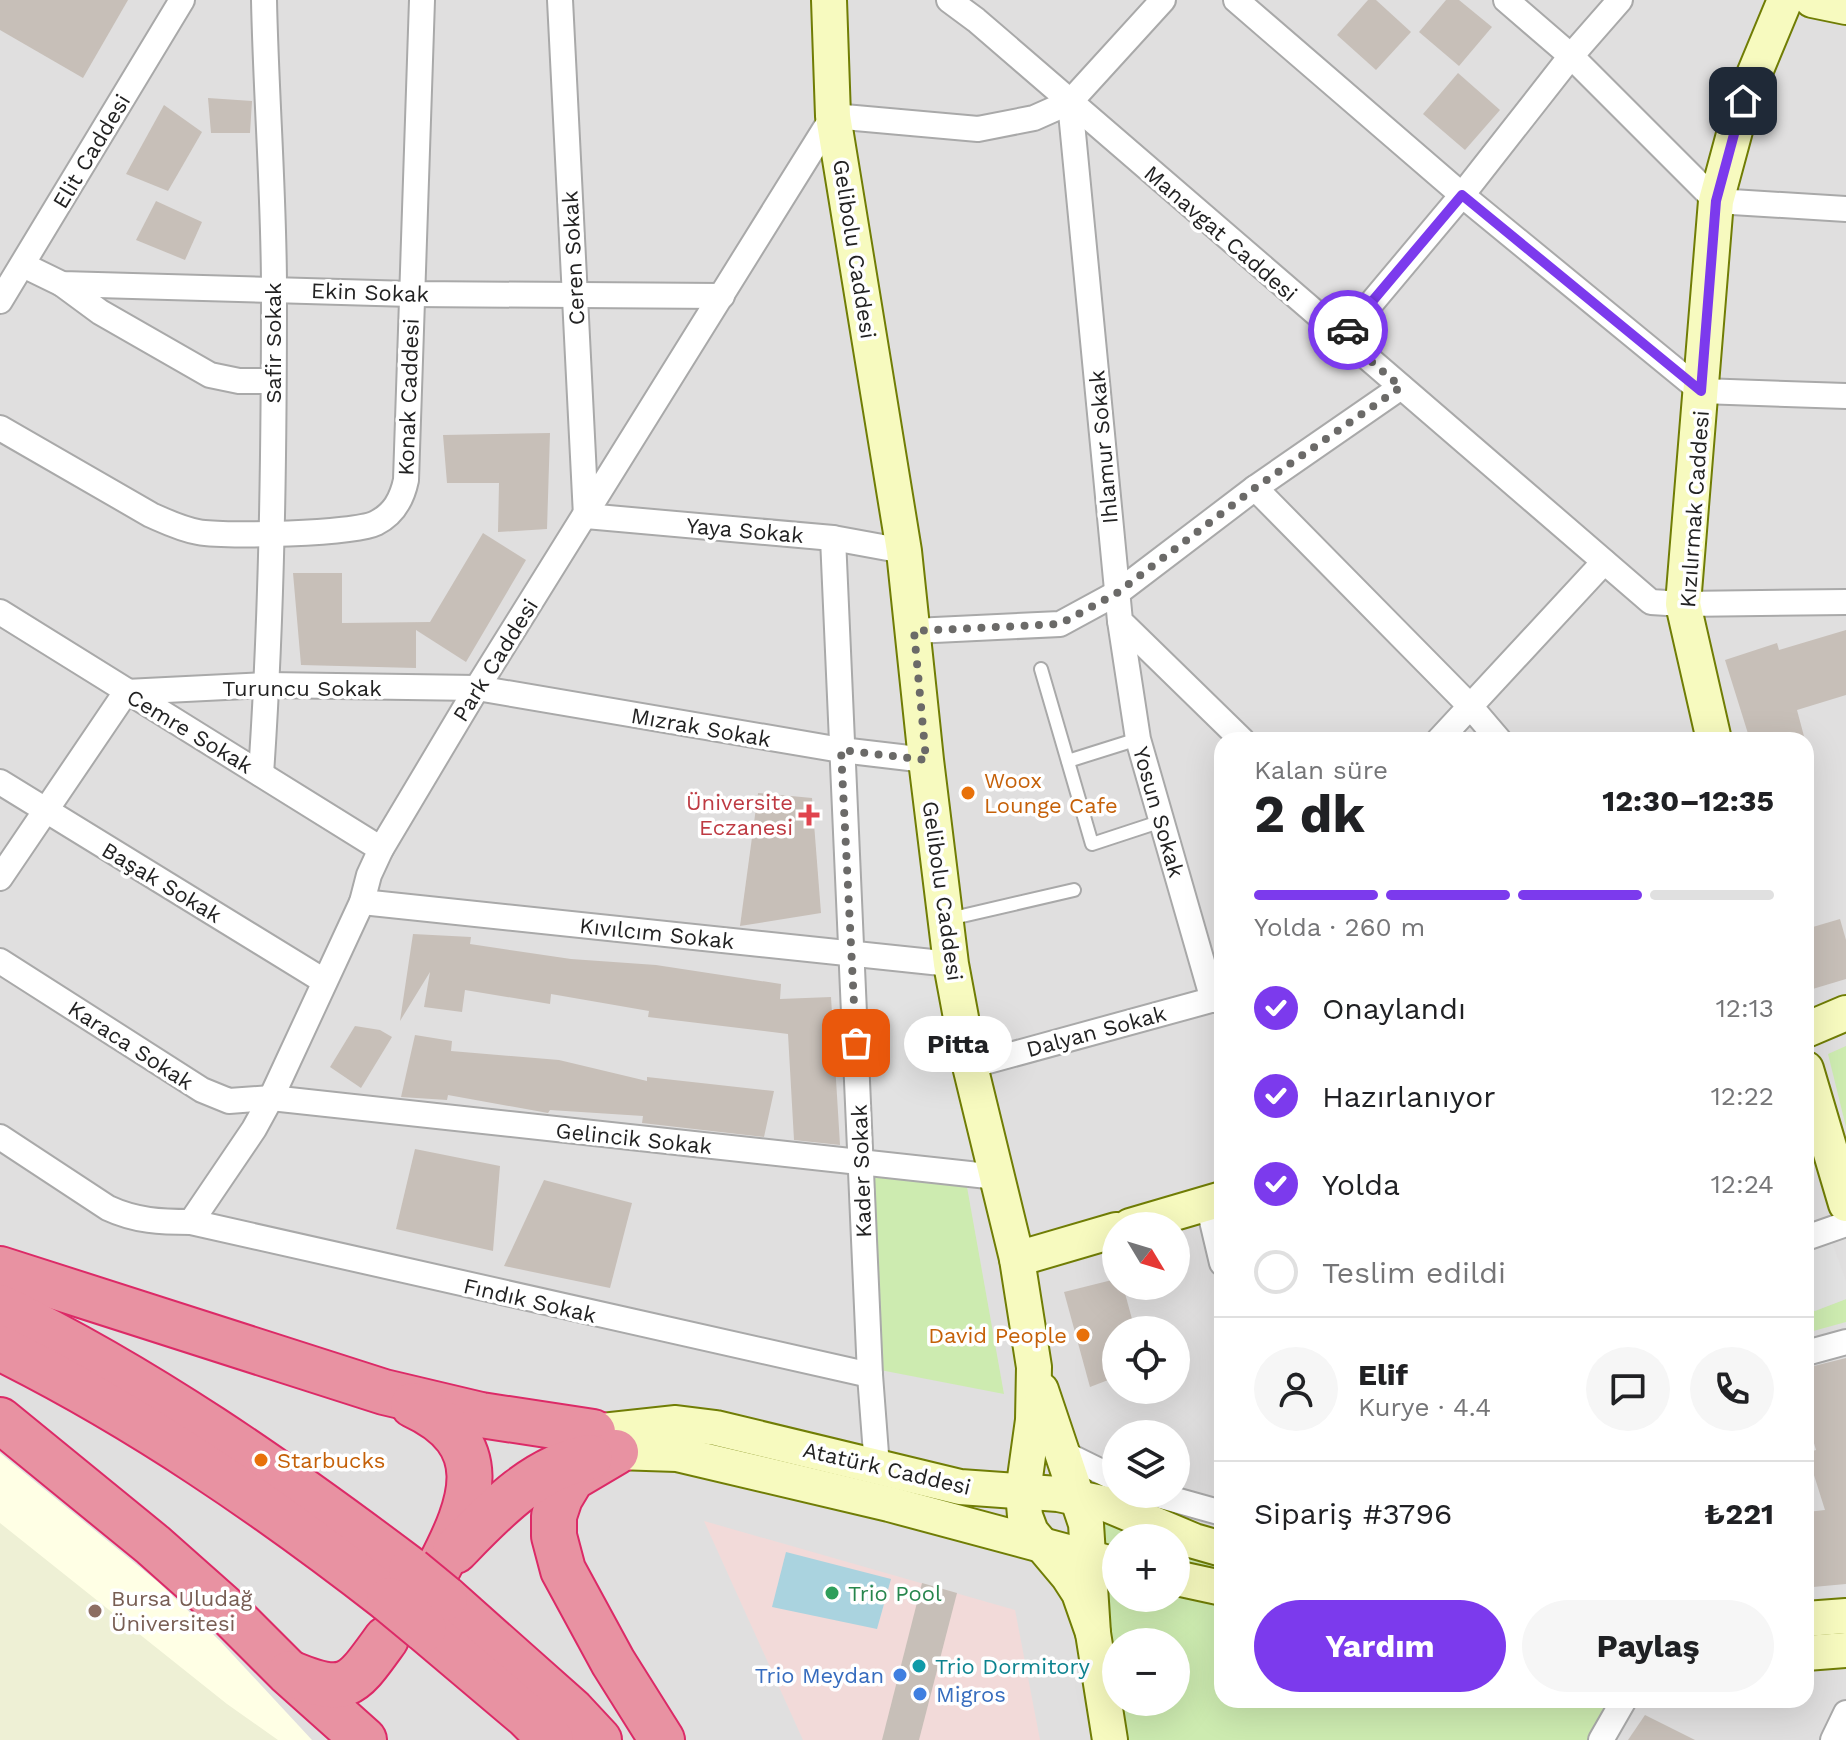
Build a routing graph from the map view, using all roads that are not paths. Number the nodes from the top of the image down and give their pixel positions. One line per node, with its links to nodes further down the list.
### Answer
1 (182, 0): 20 (street, Elit Caddesi)
2 (264, 0): 22 (street, Safir Sokak)
3 (422, 0): 23 (street, Konak Caddesi)
4 (560, 0): 24 (street, Ceren Sokak)
5 (829, 0): 16 (street, Gelibolu Caddesi)
6 (1163, 0): 15 (street)
7 (1236, 0): 17 (street)
8 (1506, 0): 14 (street)
9 (1620, 0): 14 (street)
10 (1785, 0): 18 (street, Kızılırmak Caddesi)
11 (1812, 0): 13 (street)
12 (954, 1): 15 (street, Manavgat Caddesi)
13 (1846, 7)
14 (1571, 56): 17 (street); 18 (street)
15 (1070, 102): 16 (street); 27 (street, Manavgat Caddesi); 39 (street, Ihlamur Sokak)
16 (833, 116): 25 (street, Park Caddesi); 37 (street, Gelibolu Caddesi)
17 (1462, 195): 27 (street); 30 (street)
18 (1716, 201): 19 (street); 30 (street, Kızılırmak Caddesi)
19 (1846, 209)
20 (23, 265): 21 (street, Ekin Sokak); 26 (street, Elit Caddesi)
21 (62, 284): 22 (street, Ekin Sokak); 28 (street)
22 (274, 288): 23 (street, Ekin Sokak); 28 (street, Safir Sokak)
23 (411, 294): 24 (street, Ekin Sokak); 35 (street, Konak Caddesi)
24 (574, 295): 25 (street, Ekin Sokak); 34 (street, Ceren Sokak)
25 (722, 296): 34 (street, Park Caddesi)
26 (0, 301)
27 (1343, 337): 29 (street, Manavgat Caddesi)
28 (272, 381): 35 (street, Safir Sokak)
29 (1401, 387): 33 (street); 38 (street, Manavgat Caddesi)
30 (1701, 391): 31 (street); 41 (street, Kızılırmak Caddesi)
31 (1846, 396)
32 (0, 428): 35 (street, Konak Caddesi)
33 (1255, 488): 39 (street); 49 (street)
34 (586, 516): 36 (street, Yaya Sokak); 47 (street, Park Caddesi)
35 (273, 533): 46 (street, Safir Sokak)
36 (833, 538): 37 (street, Yaya Sokak); 55 (street, Kader Sokak)
37 (904, 551): 44 (street, Gelibolu Caddesi)
38 (1604, 562): 41 (street, Manavgat Caddesi); 49 (street)
39 (1117, 593): 43 (street, Ihlamur Sokak); 44 (street)
40 (1846, 602): 41 (street, Manavgat Caddesi)
41 (1683, 604): 53 (street, Kızılırmak Caddesi)
42 (0, 612): 48 (street, Cemre Sokak)
43 (1120, 621): 50 (street); 54 (street, Yosun Sokak)
44 (914, 631): 56 (street, Gelibolu Caddesi)
45 (1041, 669): 57 (lane)
46 (267, 685): 47 (street, Turuncu Sokak); 48 (street, Turuncu Sokak); 58 (street, Safir Sokak)
47 (477, 688): 55 (street, Mızrak Sokak); 62 (street, Park Caddesi)
48 (126, 692): 58 (street, Cemre Sokak); 60 (street)
49 (1470, 706): 51 (street); 52 (street)
50 (1234, 732)
51 (1446, 732)
52 (1492, 732)
53 (1712, 732)
54 (1138, 739): 57 (lane); 61 (street, Yosun Sokak)
55 (841, 750): 56 (street, Mızrak Sokak); 67 (street, Kader Sokak)
56 (926, 760): 66 (street, Gelibolu Caddesi)
57 (1068, 761): 61 (lane)
58 (261, 774): 62 (street, Cemre Sokak)
59 (0, 782): 60 (street, Başak Sokak)
60 (44, 810): 63 (street); 70 (street, Başak Sokak)
61 (1162, 821): 71 (street, Yosun Sokak)
62 (381, 849): 65 (street, Park Caddesi)
63 (0, 878)
64 (1074, 890): 66 (lane)
65 (362, 902): 67 (street, Kıvılcım Sokak); 70 (street, Park Caddesi)
66 (946, 920): 69 (street, Gelibolu Caddesi)
67 (852, 953): 69 (street, Kıvılcım Sokak); 79 (street, Kader Sokak)
68 (0, 961): 77 (street, Karaca Sokak)
69 (951, 964): 75 (street, Gelibolu Caddesi)
70 (324, 981): 77 (street, Park Caddesi)
71 (1214, 985)
72 (1214, 999): 75 (street, Dalyan Sokak)
73 (1846, 1013): 74 (street)
74 (1814, 1027)
75 (970, 1066): 80 (street, Gelibolu Caddesi)
76 (1814, 1096): 82 (street)
77 (271, 1098): 79 (street, Gelincik Sokak); 84 (street, Park Caddesi)
78 (0, 1137): 84 (street, Fındık Sokak)
79 (861, 1163): 80 (street, Gelincik Sokak); 95 (street, Kader Sokak)
80 (997, 1177): 88 (street, Gelibolu Caddesi)
81 (1214, 1201): 83 (street)
82 (1846, 1204)
83 (1178, 1212)
84 (191, 1222): 95 (street, Fındık Sokak)
85 (1846, 1224): 87 (street)
86 (1102, 1234): 88 (street)
87 (1814, 1235)
88 (1017, 1259): 94 (street, Gelibolu Caddesi)
89 (0, 1269): 96 (highway)
90 (0, 1307): 115 (highway)
91 (1846, 1342): 93 (street)
92 (0, 1348): 115 (highway)
93 (1814, 1351)
94 (1034, 1367): 99 (street); 102 (street, Gelibolu Caddesi)
95 (870, 1375): 100 (street, Kader Sokak)
96 (384, 1392): 98 (highway); 106 (highway)
97 (0, 1420): 121 (highway)
98 (604, 1442): 100 (street, Atatürk Caddesi); 106 (highway); 107 (street, Atatürk Caddesi); 112 (highway)
99 (1061, 1452): 101 (street); 103 (street)
100 (877, 1467): 102 (street, Atatürk Caddesi)
101 (1102, 1472)
102 (1023, 1492): 103 (street, Atatürk Caddesi); 107 (street, Gelibolu Caddesi)
103 (1078, 1498): 108 (street, Atatürk Caddesi); 109 (street)
104 (1190, 1504): 105 (street)
105 (1214, 1511)
106 (477, 1514): 112 (highway); 115 (highway)
107 (1042, 1546): 110 (street, Atatürk Caddesi); 118 (street)
108 (1214, 1547)
109 (1102, 1560)
110 (1102, 1562)
111 (1102, 1569): 118 (street)
112 (563, 1570): 128 (highway)
113 (1190, 1581): 114 (street)
114 (1214, 1586)
115 (412, 1599): 122 (highway); 126 (highway); 127 (highway)
116 (1846, 1616): 117 (street)
117 (1814, 1618)
118 (1093, 1633): 129 (street)
119 (1846, 1650): 120 (street)
120 (1814, 1652)
121 (288, 1672): 122 (highway); 125 (highway)
122 (339, 1686): 125 (highway)
123 (1619, 1708): 130 (street)
124 (1846, 1713): 131 (street)
125 (360, 1738)
126 (551, 1740)
127 (599, 1740)
128 (662, 1740)
129 (1110, 1740)
130 (1601, 1740)
131 (1833, 1740)

